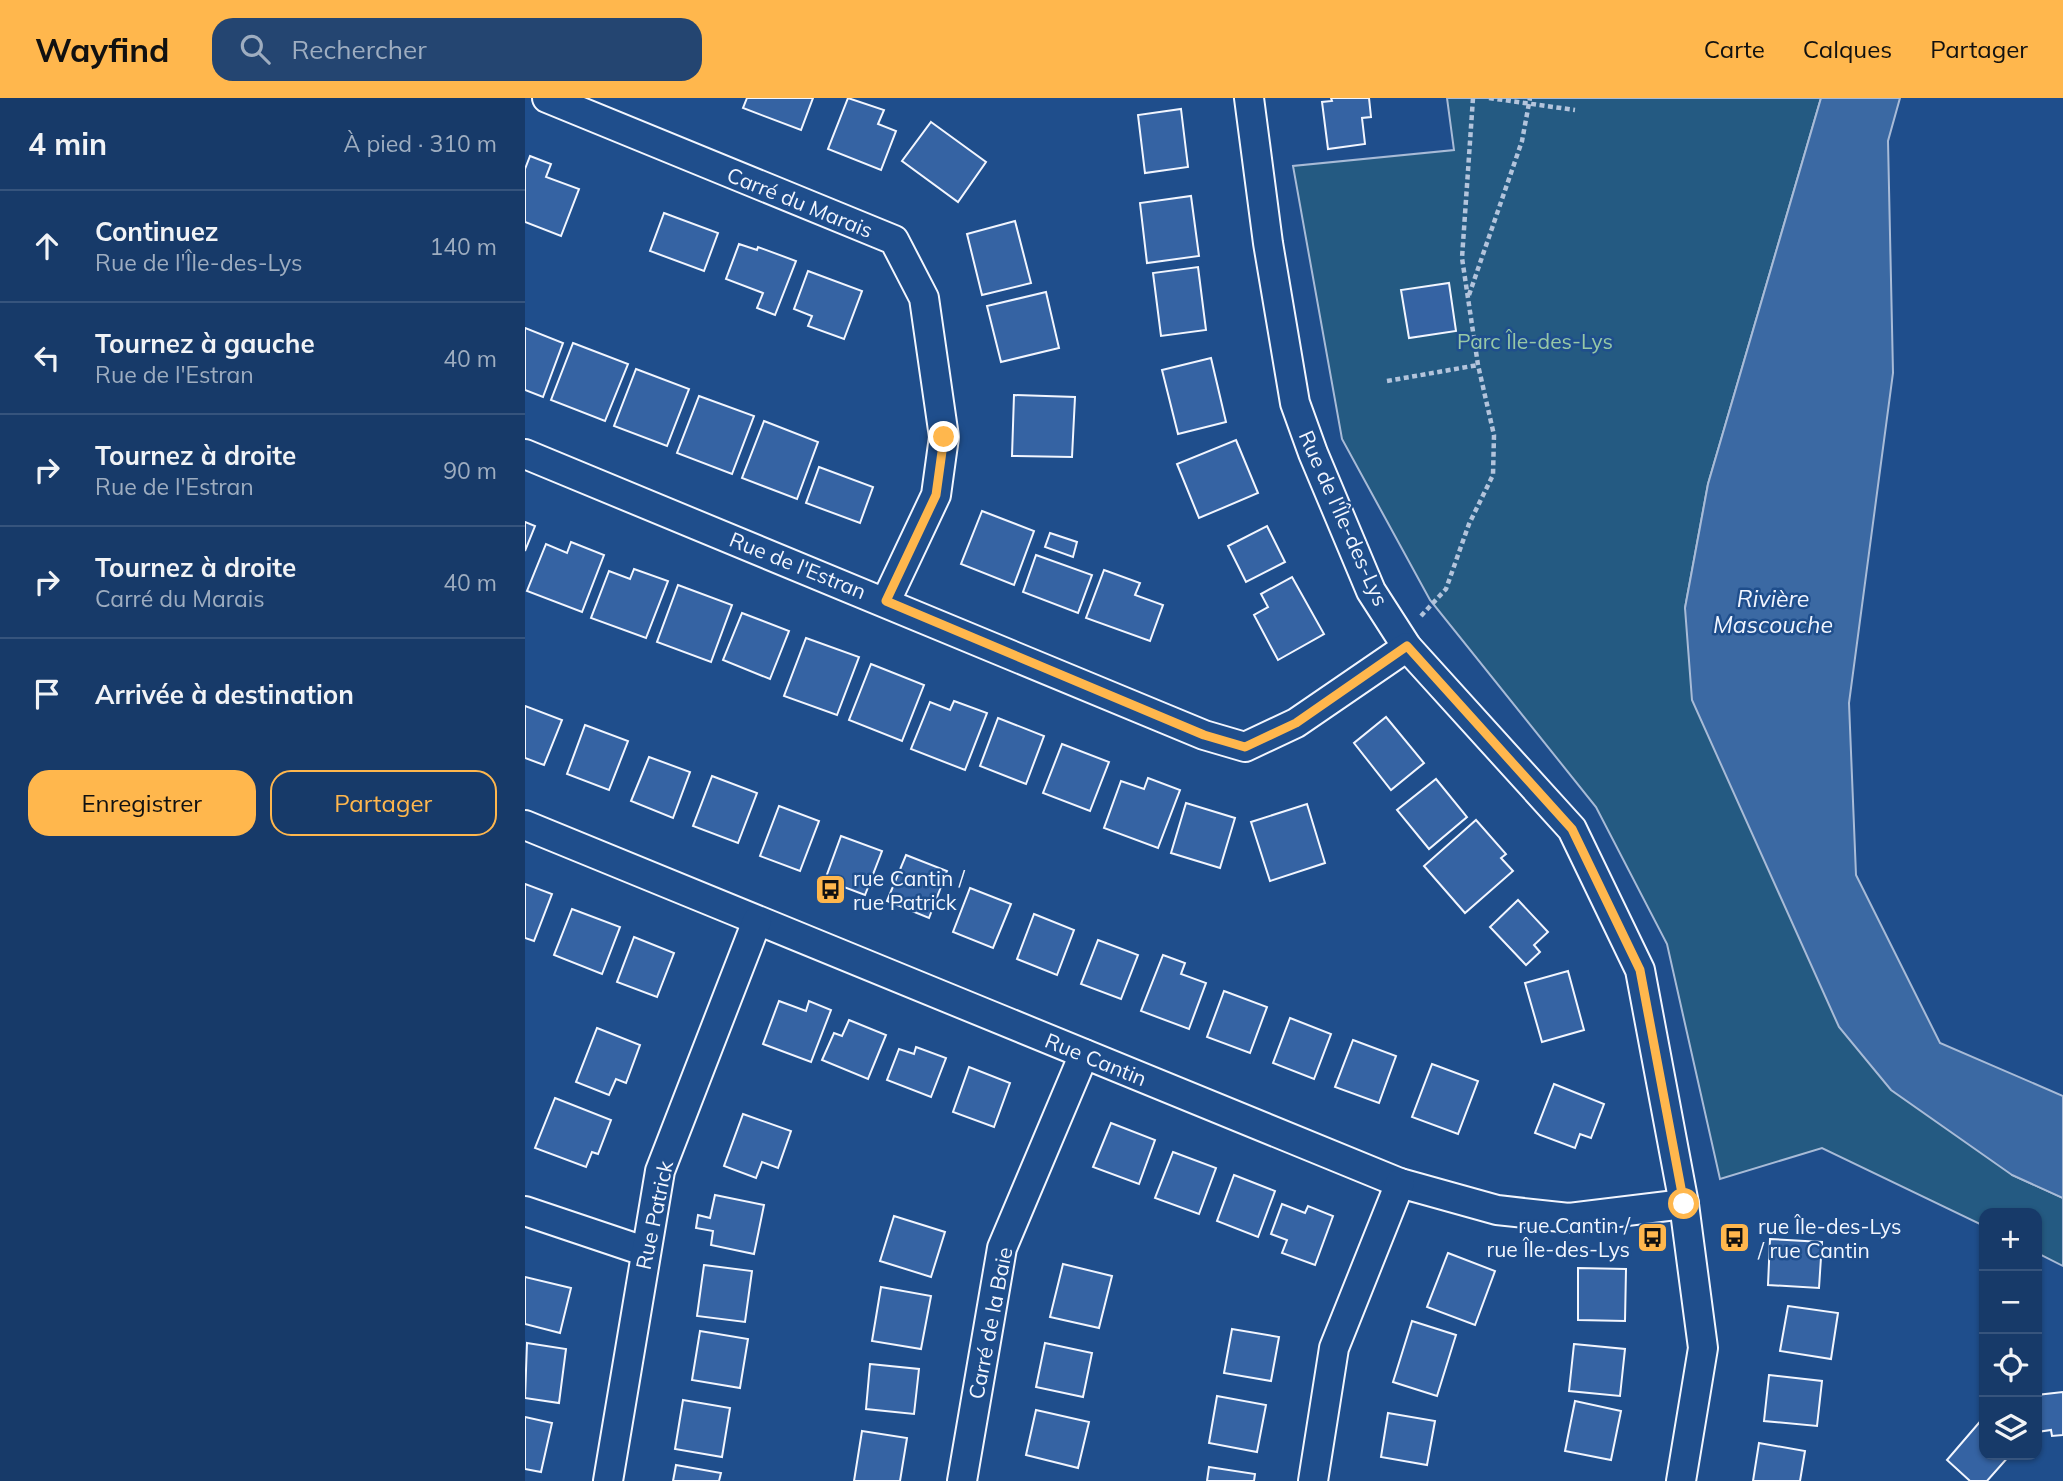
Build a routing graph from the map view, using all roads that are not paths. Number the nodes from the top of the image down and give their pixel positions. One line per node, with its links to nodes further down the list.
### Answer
1 (547, 98): 4 (street, Carré du Marais)
2 (1249, 98): 5 (street, Rue de l'Île-des-Lys)
3 (525, 454): 4 (street, Rue de l'Estran)
4 (886, 601): 5 (street, Rue de l'Estran)
5 (1404, 642): 10 (street, Rue de l'Île-des-Lys)
6 (525, 825): 7 (street, Rue Cantin)
7 (757, 921): 8 (street, Rue Cantin); 12 (street, Rue Patrick)
8 (1084, 1054): 9 (street, Rue Cantin); 14 (street, Carré de la Baie)
9 (1400, 1183): 10 (street, Rue Cantin); 15 (street)
10 (1684, 1204): 16 (street, Rue de l'Île-des-Lys)
11 (525, 1211): 12 (street)
12 (644, 1251): 13 (street, Rue Patrick)
13 (608, 1481)
14 (962, 1481)
15 (1313, 1481)
16 (1681, 1481)

